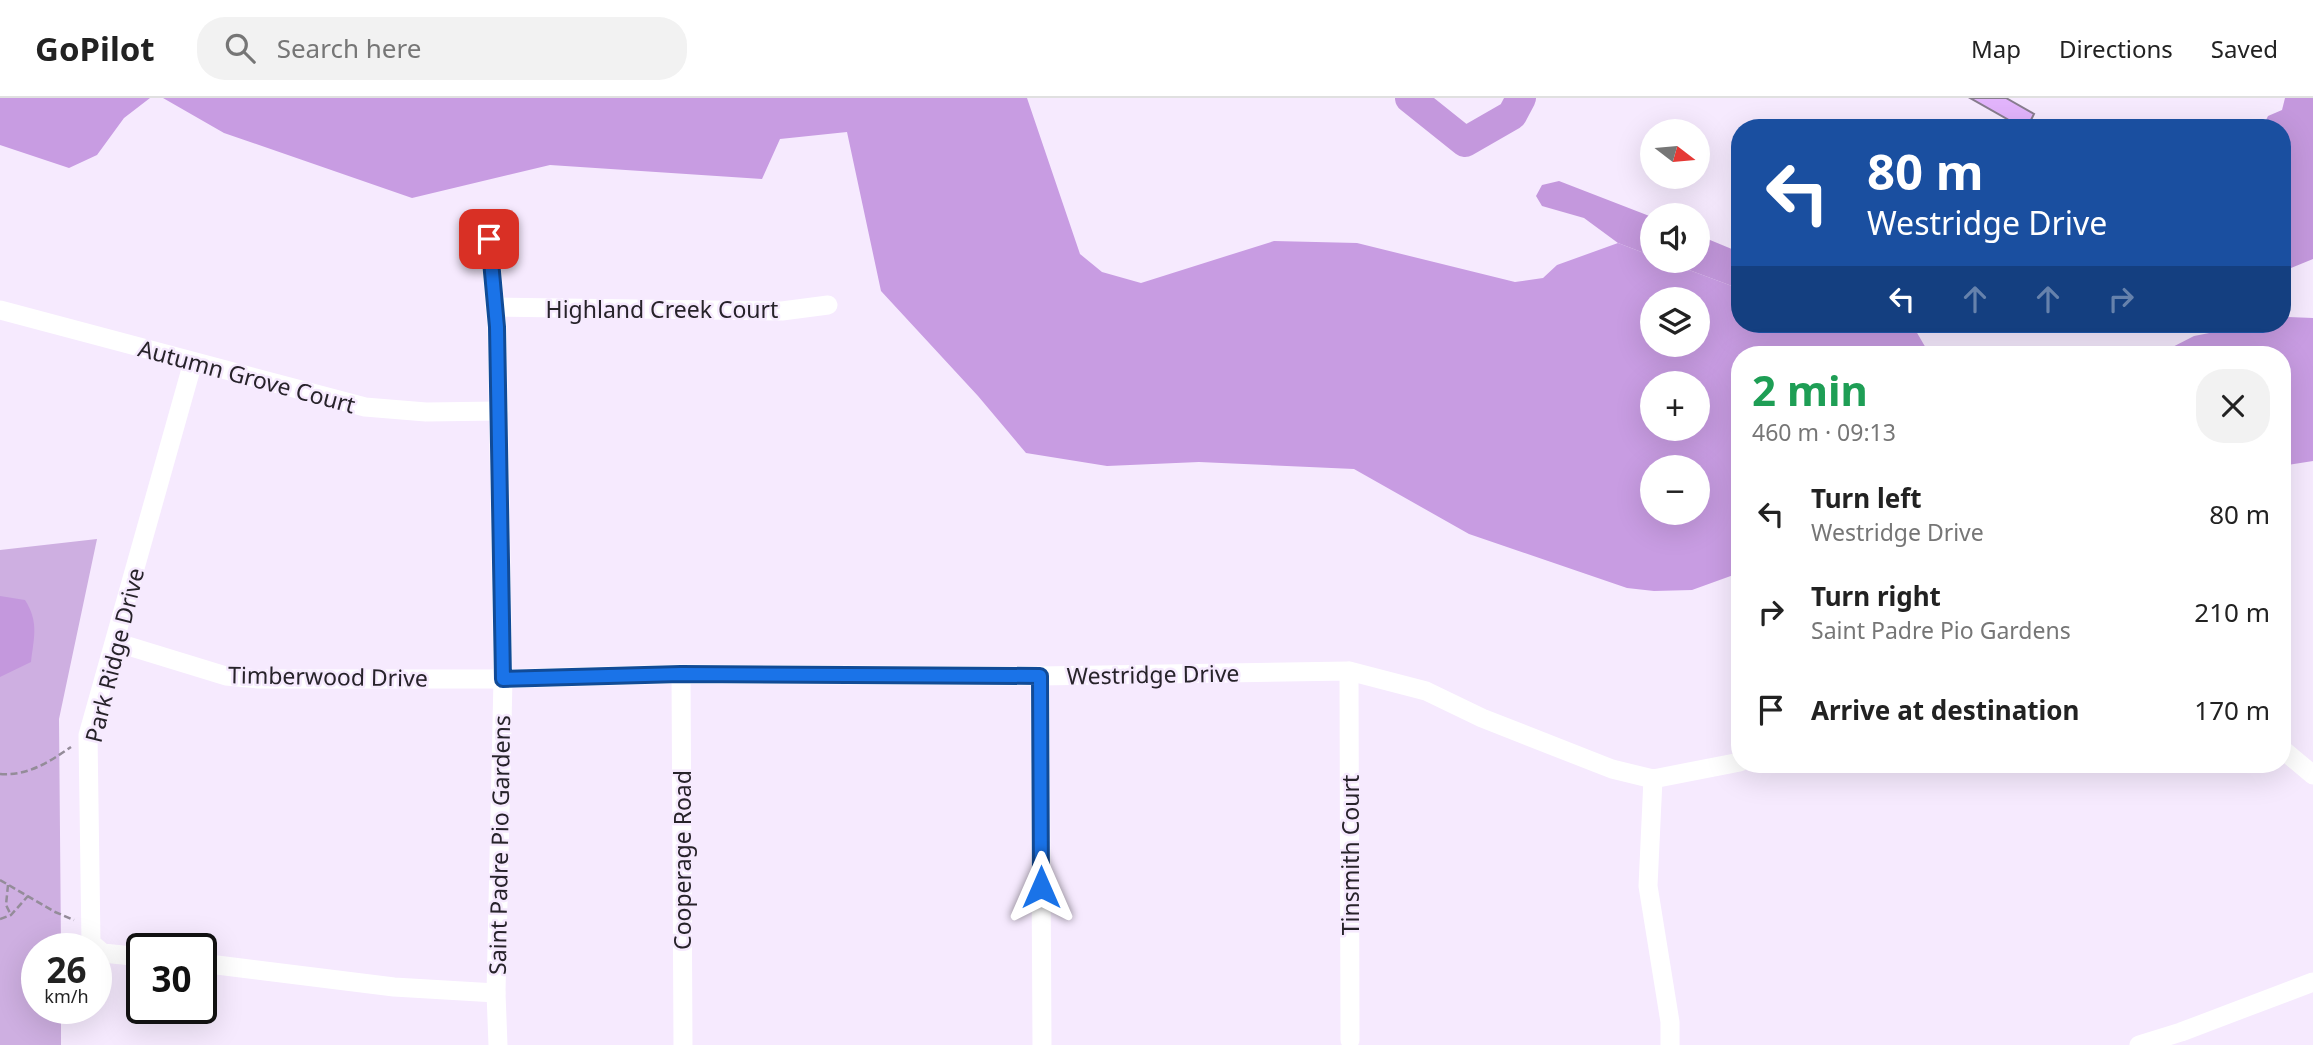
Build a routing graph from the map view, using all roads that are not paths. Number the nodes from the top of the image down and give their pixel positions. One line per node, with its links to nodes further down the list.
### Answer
1 (484, 227): 3 (street, Saint Padre Pio Gardens)
2 (828, 305): 3 (street, Highland Creek Court)
3 (495, 307): 6 (street, Saint Padre Pio Gardens)
4 (0, 310): 5 (street, Autumn Grove Court)
5 (193, 362): 6 (street, Autumn Grove Court); 7 (street, Park Ridge Drive)
6 (499, 411): 11 (street, Saint Padre Pio Gardens)
7 (115, 642): 11 (street, Timberwood Drive); 16 (street, Park Ridge Drive)
8 (1349, 671): 10 (street, Westridge Drive); 15 (street, Westridge Drive); 20 (street, Tinsmith Court)
9 (681, 674): 10 (street, Westridge Drive); 11 (street, Westridge Drive); 22 (street, Cooperage Road)
10 (1040, 676): 23 (street)
11 (503, 679): 19 (street, Saint Padre Pio Gardens)
12 (2291, 757): 14 (street)
13 (1731, 764): 15 (street, Westridge Drive)
14 (2313, 775)
15 (1653, 779): 24 (street)
16 (126, 955)
17 (217, 964): 19 (street)
18 (2313, 982): 25 (street)
19 (496, 993): 21 (street, Saint Padre Pio Gardens)
20 (1350, 1040)
21 (498, 1045)
22 (683, 1045)
23 (1042, 1045)
24 (1670, 1045)
25 (2139, 1045)

